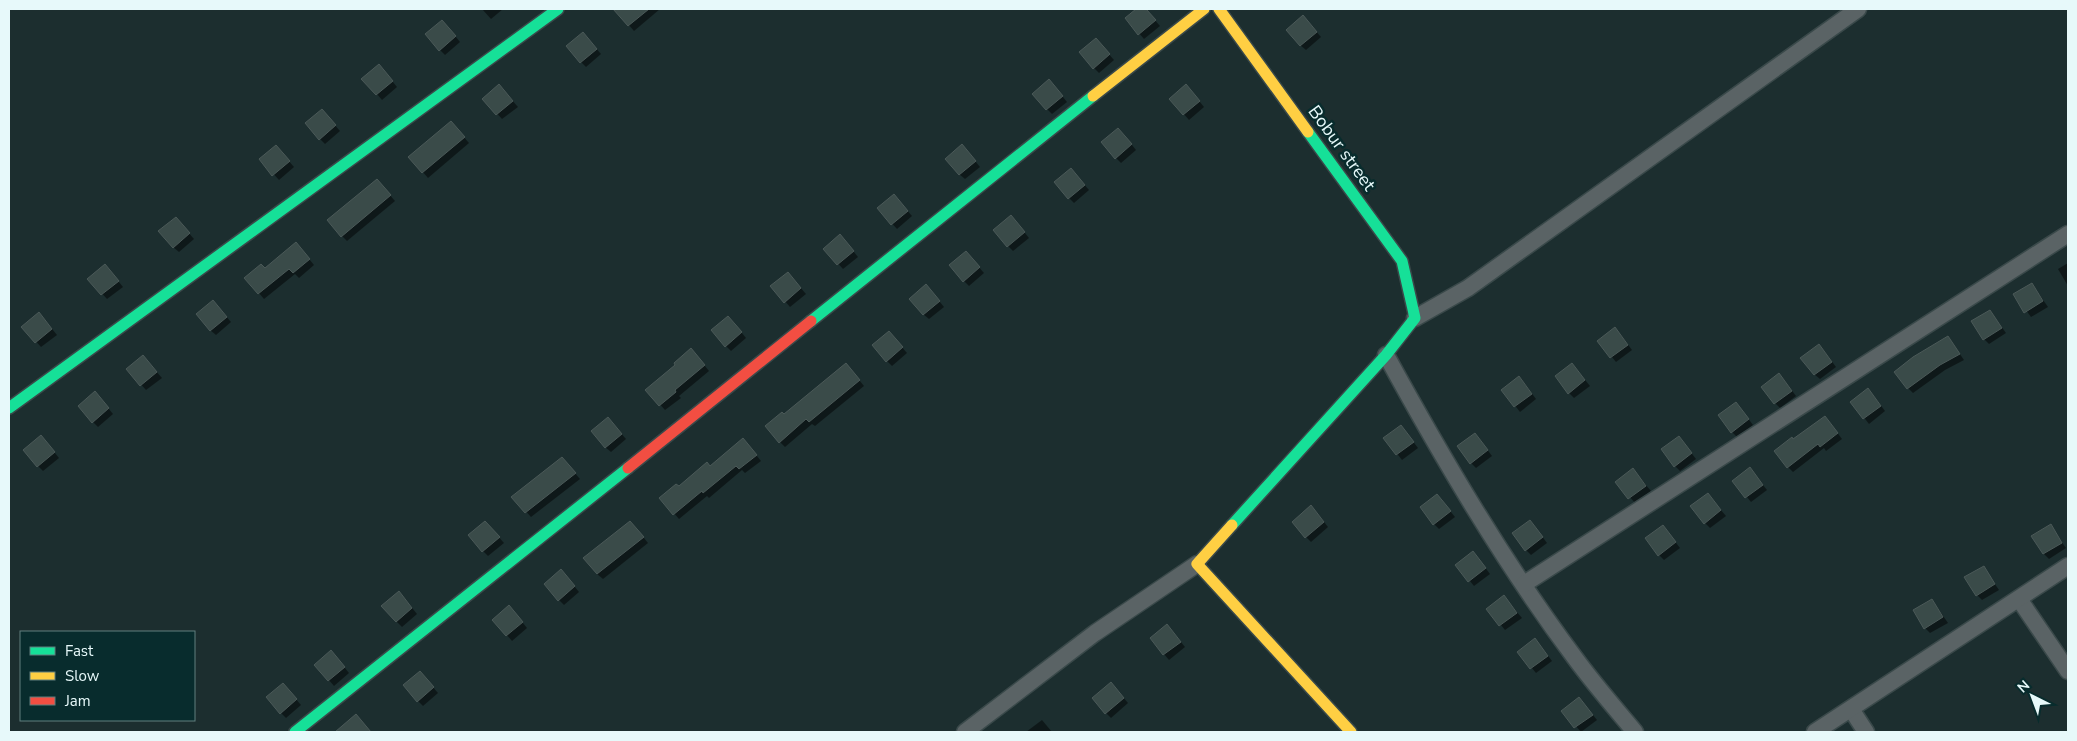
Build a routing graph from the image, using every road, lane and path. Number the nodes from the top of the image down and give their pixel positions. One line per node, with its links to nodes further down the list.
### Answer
1 (558, 9): 8 (street)
2 (1204, 9): 15 (street)
3 (1858, 9): 6 (street)
4 (1224, 10): 6 (street, Bobur street)
5 (2068, 234): 11 (street)
6 (1415, 318): 7 (street)
7 (1386, 355): 9 (street); 11 (street)
8 (9, 408)
9 (1197, 564): 16 (street); 17 (street)
10 (2068, 566): 12 (street)
11 (1524, 584): 18 (street)
12 (2019, 599): 13 (street); 14 (street)
13 (2068, 671)
14 (1851, 709): 19 (street); 20 (street)
15 (295, 732)
16 (965, 732)
17 (1351, 732)
18 (1635, 732)
19 (1816, 732)
20 (1866, 732)

